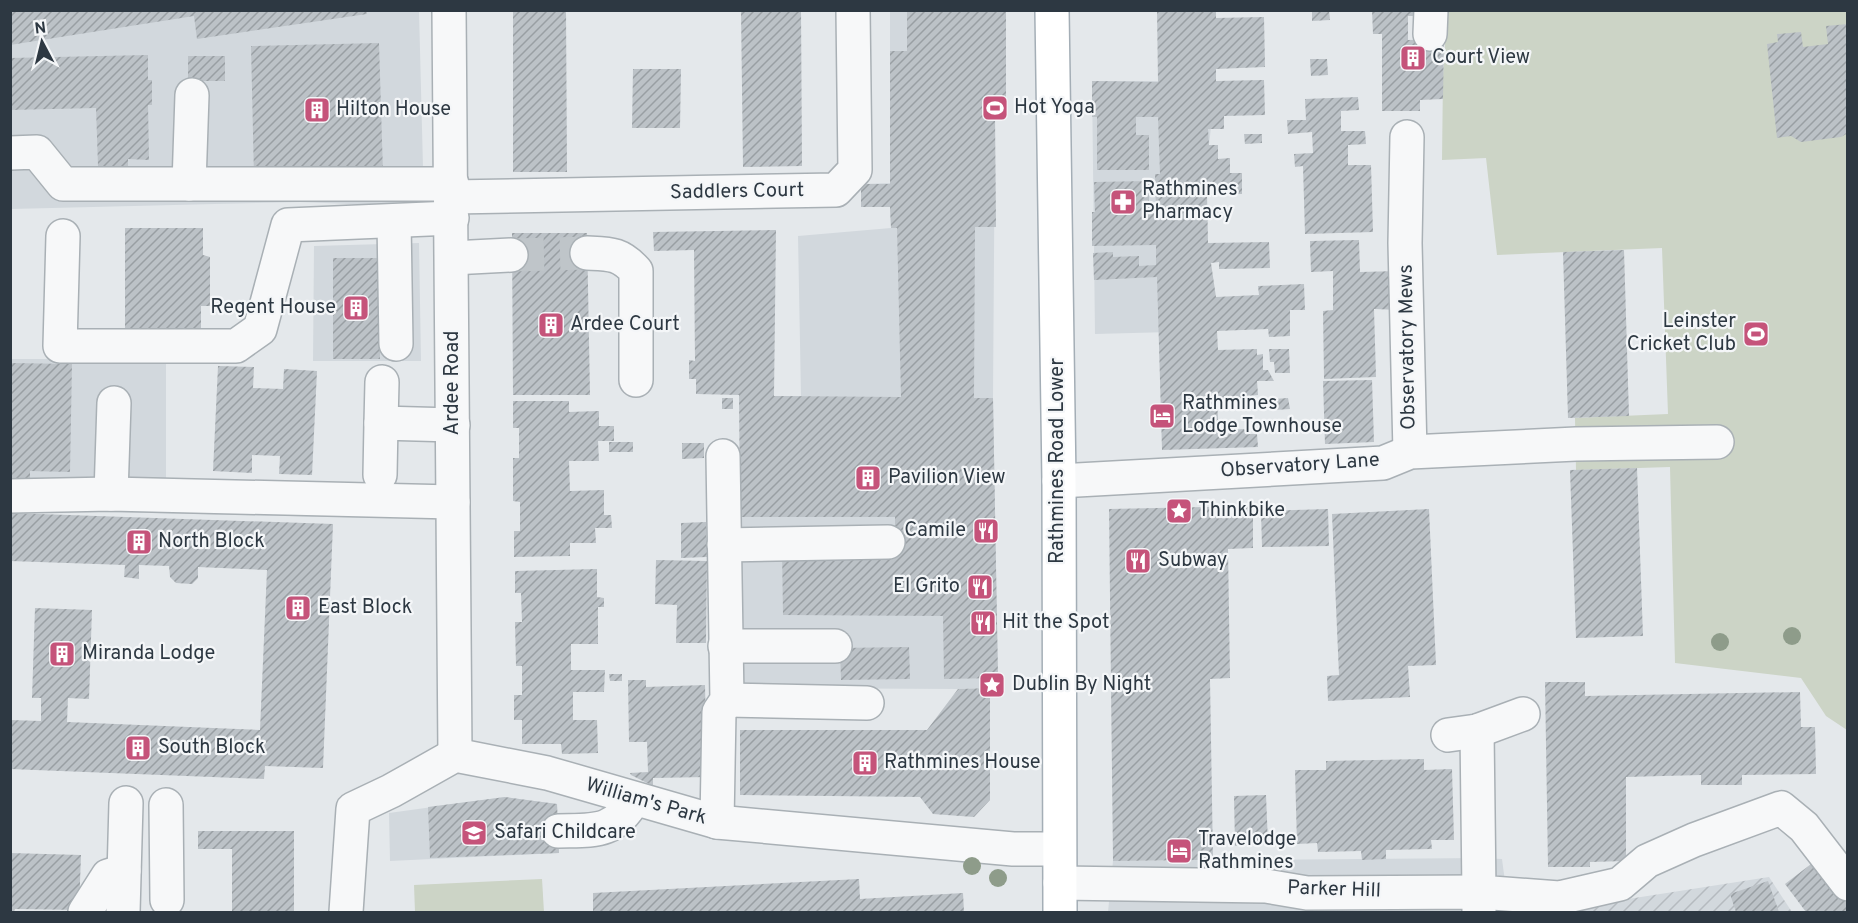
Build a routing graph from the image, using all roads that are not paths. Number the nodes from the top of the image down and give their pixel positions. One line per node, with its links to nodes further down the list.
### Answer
1 (449, 10): 8 (street, Ardee Road)
2 (853, 10): 8 (street, Saddlers Court)
3 (1052, 10): 24 (main road, Rathmines Road Lower)
4 (192, 95): 7 (street)
5 (1407, 137): 21 (street, Observatory Mews)
6 (10, 153): 7 (street)
7 (189, 184): 8 (street)
8 (452, 200): 9 (street); 13 (street, Ardee Road)
9 (394, 221): 10 (street); 14 (street)
10 (63, 236)
11 (587, 253): 15 (street)
12 (512, 255): 13 (street)
13 (452, 258): 19 (street, Ardee Road)
14 (396, 344)
15 (636, 380)
16 (382, 381): 18 (street)
17 (114, 403): 25 (street)
18 (381, 423): 19 (street); 23 (street)
19 (453, 425): 27 (street, Ardee Road)
20 (1717, 442): 21 (street, Observatory Lane)
21 (1410, 452): 24 (street, Observatory Lane)
22 (723, 456): 29 (street)
23 (380, 474)
24 (1059, 481): 42 (main road, Rathmines Road Lower)
25 (111, 494): 26 (street); 27 (street)
26 (10, 496)
27 (453, 502): 36 (street, Ardee Road)
28 (888, 542): 29 (street)
29 (723, 554): 30 (street); 31 (street)
30 (775, 563)
31 (725, 646): 32 (street); 33 (street)
32 (835, 646)
33 (727, 700): 34 (street); 40 (street)
34 (867, 703)
35 (1523, 714): 47 (street)
36 (455, 755): 37 (street, William's Park); 50 (street)
37 (634, 799): 40 (street, William's Park); 41 (street)
38 (126, 803): 43 (street)
39 (166, 805): 46 (street)
40 (717, 822): 42 (street, William's Park)
41 (558, 831)
42 (1059, 849): 45 (main road, Rathmines Road Lower)
43 (124, 871): 48 (street); 49 (street)
44 (1840, 874): 47 (street, Parker Hill)
45 (1060, 898): 47 (street, Parker Hill)
46 (167, 900)
47 (1479, 902)
48 (85, 912)
49 (123, 912)
50 (346, 912)

